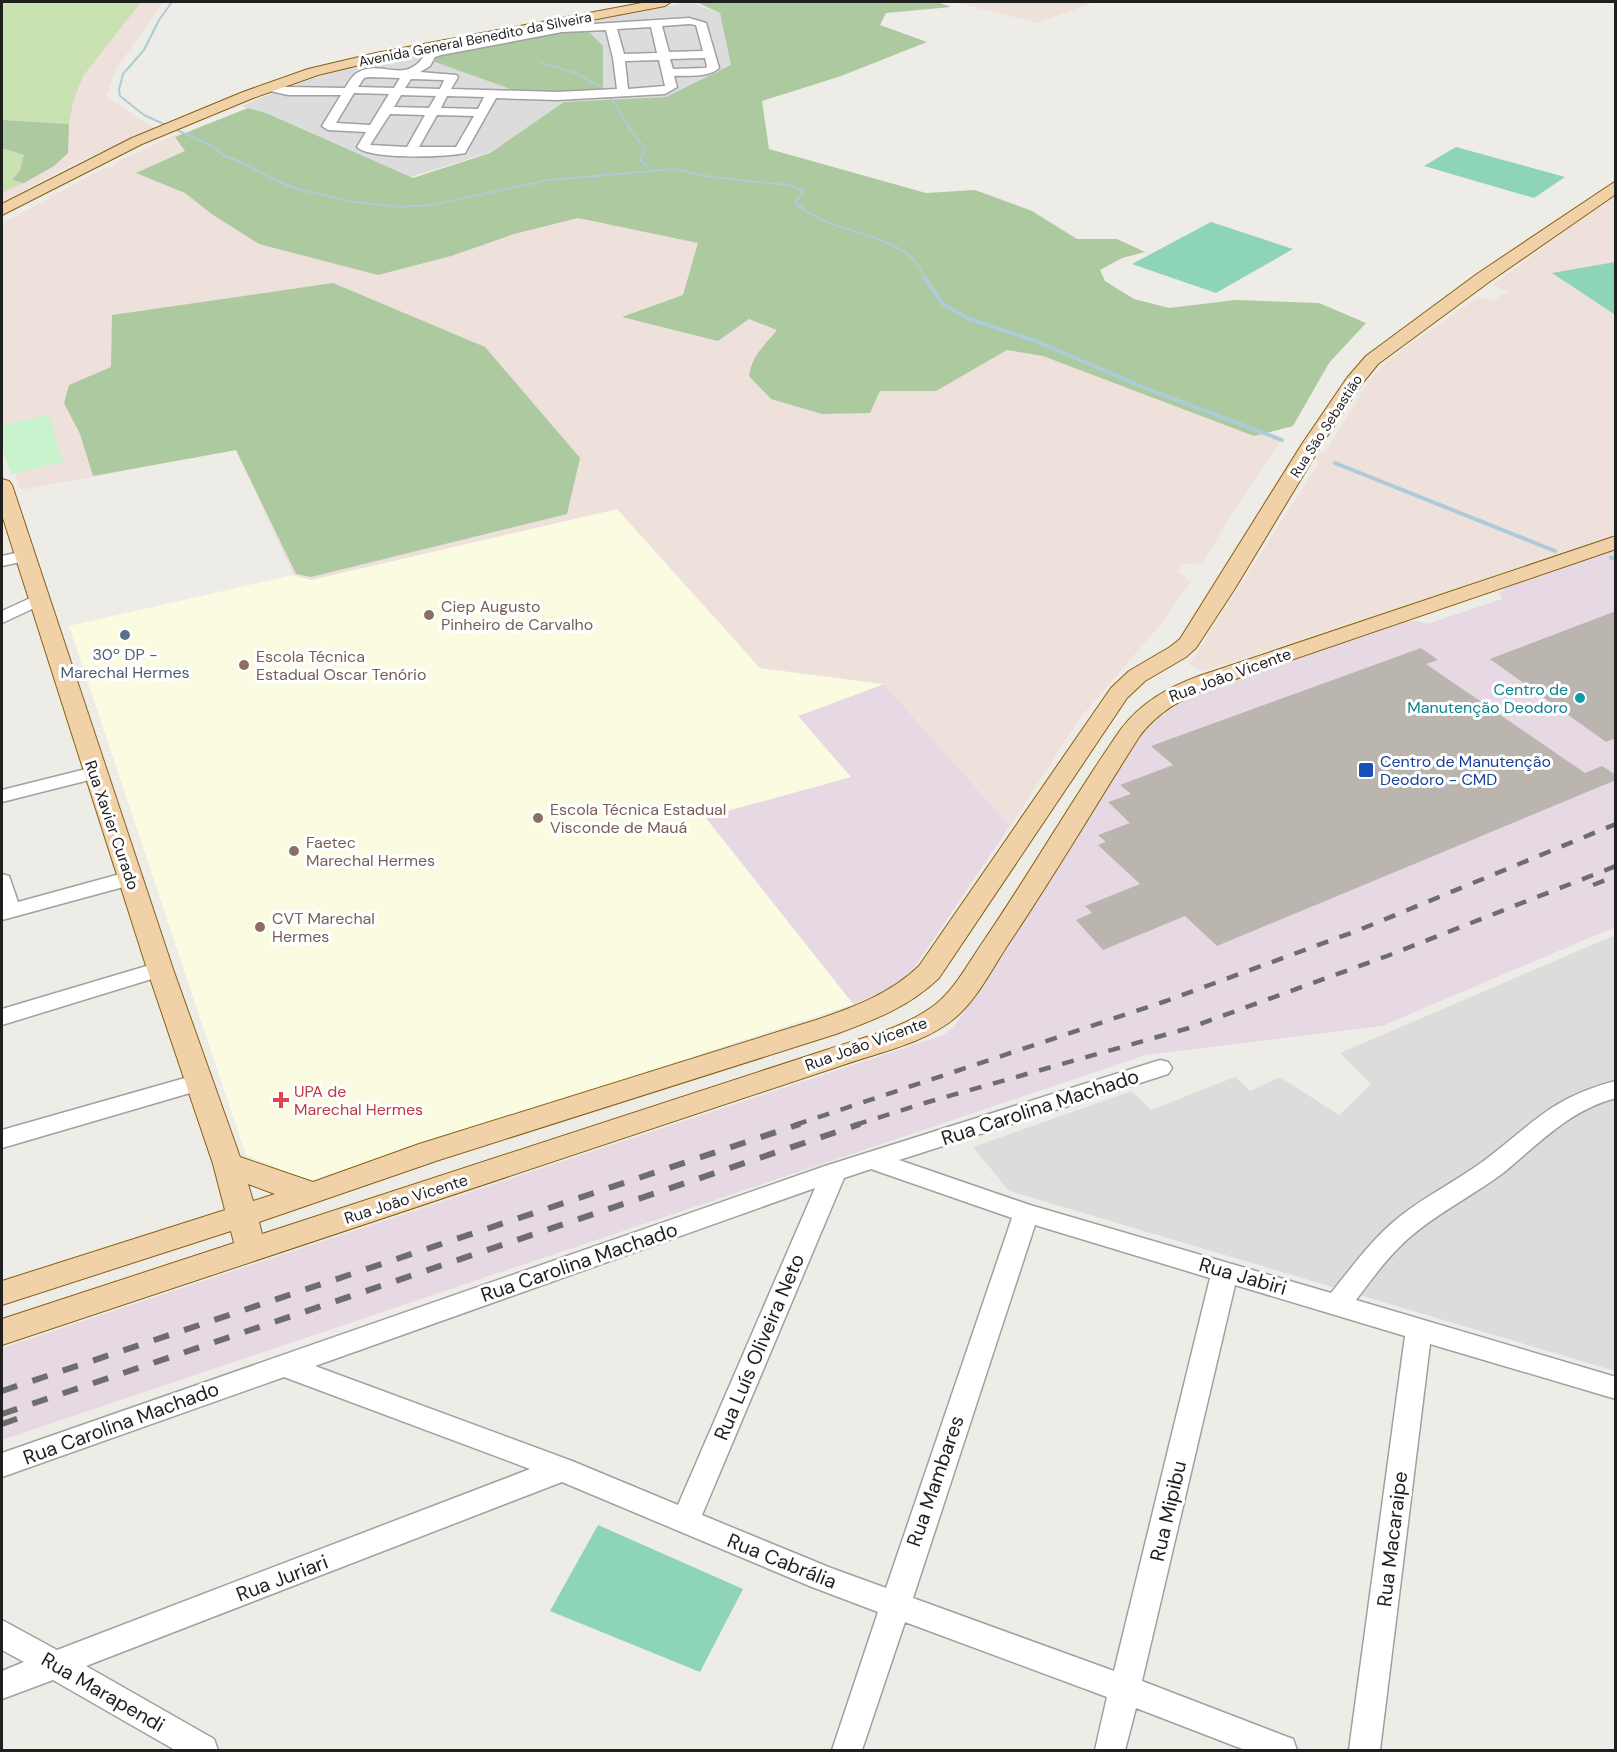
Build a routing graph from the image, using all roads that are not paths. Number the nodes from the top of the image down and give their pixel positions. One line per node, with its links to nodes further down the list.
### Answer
1 (665, 2): 9 (main road, Avenida General Benedito da Silveira)
2 (656, 23): 3 (street); 4 (street); 5 (street)
3 (610, 25): 6 (street); 8 (street)
4 (709, 54): 5 (street); 7 (street)
5 (664, 56): 6 (street); 7 (street)
6 (619, 57): 12 (street)
7 (668, 73): 12 (street)
8 (408, 74): 10 (street); 11 (street); 13 (street)
9 (282, 84): 10 (street); 10 (street); 21 (main road, Avenida General Benedito da Silveira)
10 (349, 90): 11 (street); 18 (street)
11 (397, 92): 13 (street); 15 (street)
12 (624, 92): 14 (street)
13 (444, 93): 14 (street); 16 (street)
14 (492, 94): 17 (street)
15 (386, 110): 16 (street); 18 (street)
16 (434, 111): 17 (street); 19 (street)
17 (481, 113): 19 (street)
18 (373, 129): 19 (street)
19 (411, 151)
20 (1616, 186): 27 (main road, Rua São Sebastião)
21 (2, 210)
22 (2, 487): 24 (main road, Rua Xavier Curado)
23 (1616, 542): 34 (main road, Rua João Vicente)
24 (13, 558): 25 (main road, Rua Xavier Curado)
25 (37, 600): 26 (street); 28 (main road, Rua Xavier Curado)
26 (2, 618)
27 (1146, 670): 32 (main road, Rua João Vicente)
28 (94, 773): 29 (street); 30 (main road, Rua Xavier Curado)
29 (2, 796)
30 (131, 878): 33 (street); 35 (main road, Rua Xavier Curado)
31 (2, 881): 33 (street)
32 (974, 907): 34 (main road); 37 (main road, Rua João Vicente)
33 (5, 912)
34 (1012, 919): 38 (main road, Rua João Vicente)
35 (160, 969): 36 (street); 40 (main road, Rua Xavier Curado)
36 (2, 1017)
37 (826, 1027): 38 (main road); 42 (main road, Rua João Vicente)
38 (833, 1058): 44 (main road, Rua João Vicente)
39 (1160, 1068): 45 (street, Rua Carolina Machado)
40 (199, 1082): 43 (street); 46 (main road, Rua Xavier Curado)
41 (1616, 1089): 54 (street)
42 (537, 1119): 44 (main road); 48 (main road, Rua João Vicente)
43 (2, 1139)
44 (553, 1151): 51 (main road, Rua João Vicente)
45 (871, 1160): 47 (street, Rua Carolina Machado); 49 (street, Rua Jabiri)
46 (228, 1164): 48 (main road); 50 (main road, Rua Xavier Curado)
47 (834, 1172): 57 (street, Rua Carolina Machado); 61 (street, Rua Luís Oliveira Neto)
48 (310, 1192): 50 (main road, Rua João Vicente)
49 (1026, 1213): 52 (street, Rua Jabiri); 62 (street, Rua Mambares)
50 (241, 1215): 51 (main road, Rua Xavier Curado); 53 (main road, Rua João Vicente)
51 (251, 1250): 56 (main road, Rua João Vicente)
52 (1225, 1271): 54 (street, Rua Jabiri); 66 (street, Rua Mipibu)
53 (2, 1293)
54 (1338, 1304): 55 (street, Rua Jabiri)
55 (1419, 1328): 58 (street, Rua Jabiri); 71 (street, Rua Macaraipe)
56 (2, 1332)
57 (283, 1365): 59 (street, Rua Carolina Machado); 60 (street, Rua Cabrália)
58 (1616, 1388)
59 (2, 1465)
60 (562, 1469): 61 (street, Rua Cabrália); 64 (street, Rua Juriari)
61 (685, 1521): 62 (street, Rua Cabrália)
62 (894, 1603): 66 (street, Rua Cabrália); 68 (street, Rua Mambares)
63 (2, 1634): 64 (street, Rua Marapendi)
64 (57, 1665): 65 (street, Rua Juriari); 67 (street, Rua Marapendi)
65 (2, 1685)
66 (1125, 1689): 69 (street, Rua Mipibu); 70 (street, Rua Cabrália)
67 (203, 1750)
68 (847, 1750)
69 (1110, 1750)
70 (1282, 1750)
71 (1365, 1750)

